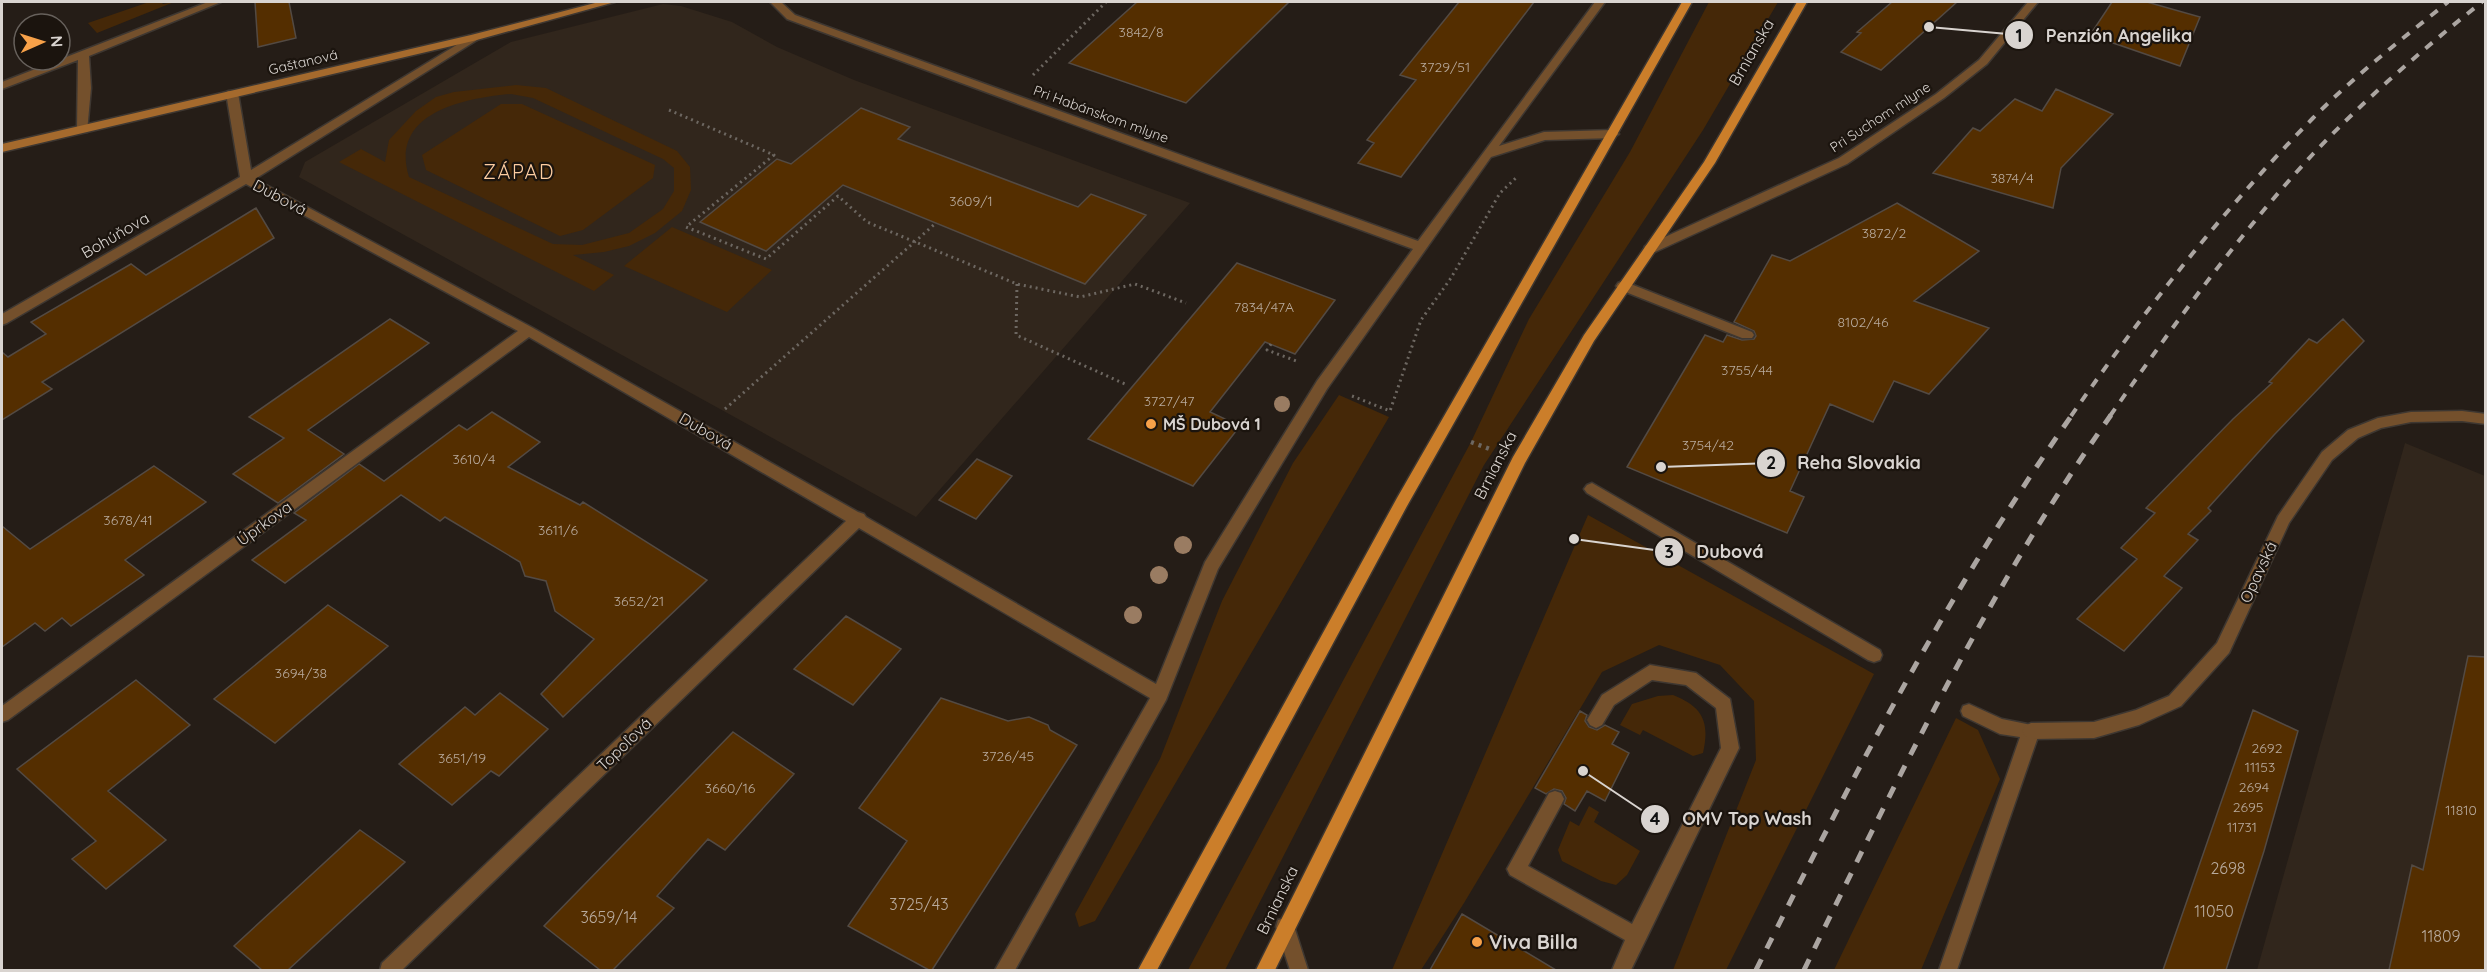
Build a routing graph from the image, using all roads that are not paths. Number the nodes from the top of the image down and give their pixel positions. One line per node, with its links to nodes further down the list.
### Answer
1 (216, 2): 9 (street)
2 (610, 2): 8 (street, Gaštanová)
3 (776, 2): 17 (street, Pri Habánskom mlyne)
4 (1600, 2): 15 (street)
5 (1687, 2): 13 (main road)
6 (1802, 2): 18 (main road, Brnianska)
7 (2033, 2): 18 (street, Pri Suchom mlyne)
8 (473, 38): 11 (street, Gaštanová); 16 (street, Bohúňova)
9 (82, 54): 10 (street); 12 (street)
10 (2, 86)
11 (232, 93): 12 (street, Gaštanová); 16 (street)
12 (83, 129): 14 (street, Gaštanová)
13 (1613, 134): 15 (street); 37 (main road)
14 (2, 148)
15 (1487, 154): 17 (street)
16 (246, 179): 20 (street, Bohúňova); 21 (street, Dubová)
17 (1421, 247): 27 (street)
18 (1650, 249): 19 (main road, Brnianska)
19 (1623, 286): 22 (street); 33 (main road, Brnianska)
20 (2, 320)
21 (528, 331): 25 (street, Dubová); 29 (street, Úprkova)
22 (1747, 335)
23 (2486, 419): 31 (street, Opavská)
24 (1592, 489): 26 (street)
25 (859, 518): 27 (street, Dubová); 35 (street, Topoľová)
26 (1874, 656)
27 (1160, 695): 36 (street)
28 (1969, 711): 31 (street, Opavská)
29 (2, 715)
30 (1596, 720): 34 (street)
31 (2031, 731): 41 (street)
32 (1555, 799): 34 (street)
33 (1286, 927): 38 (main road, Brnianska); 39 (street)
34 (1636, 936): 40 (street)
35 (389, 970)
36 (1005, 970)
37 (1147, 970)
38 (1265, 970)
39 (1299, 970)
40 (1621, 970)
41 (1948, 970)

